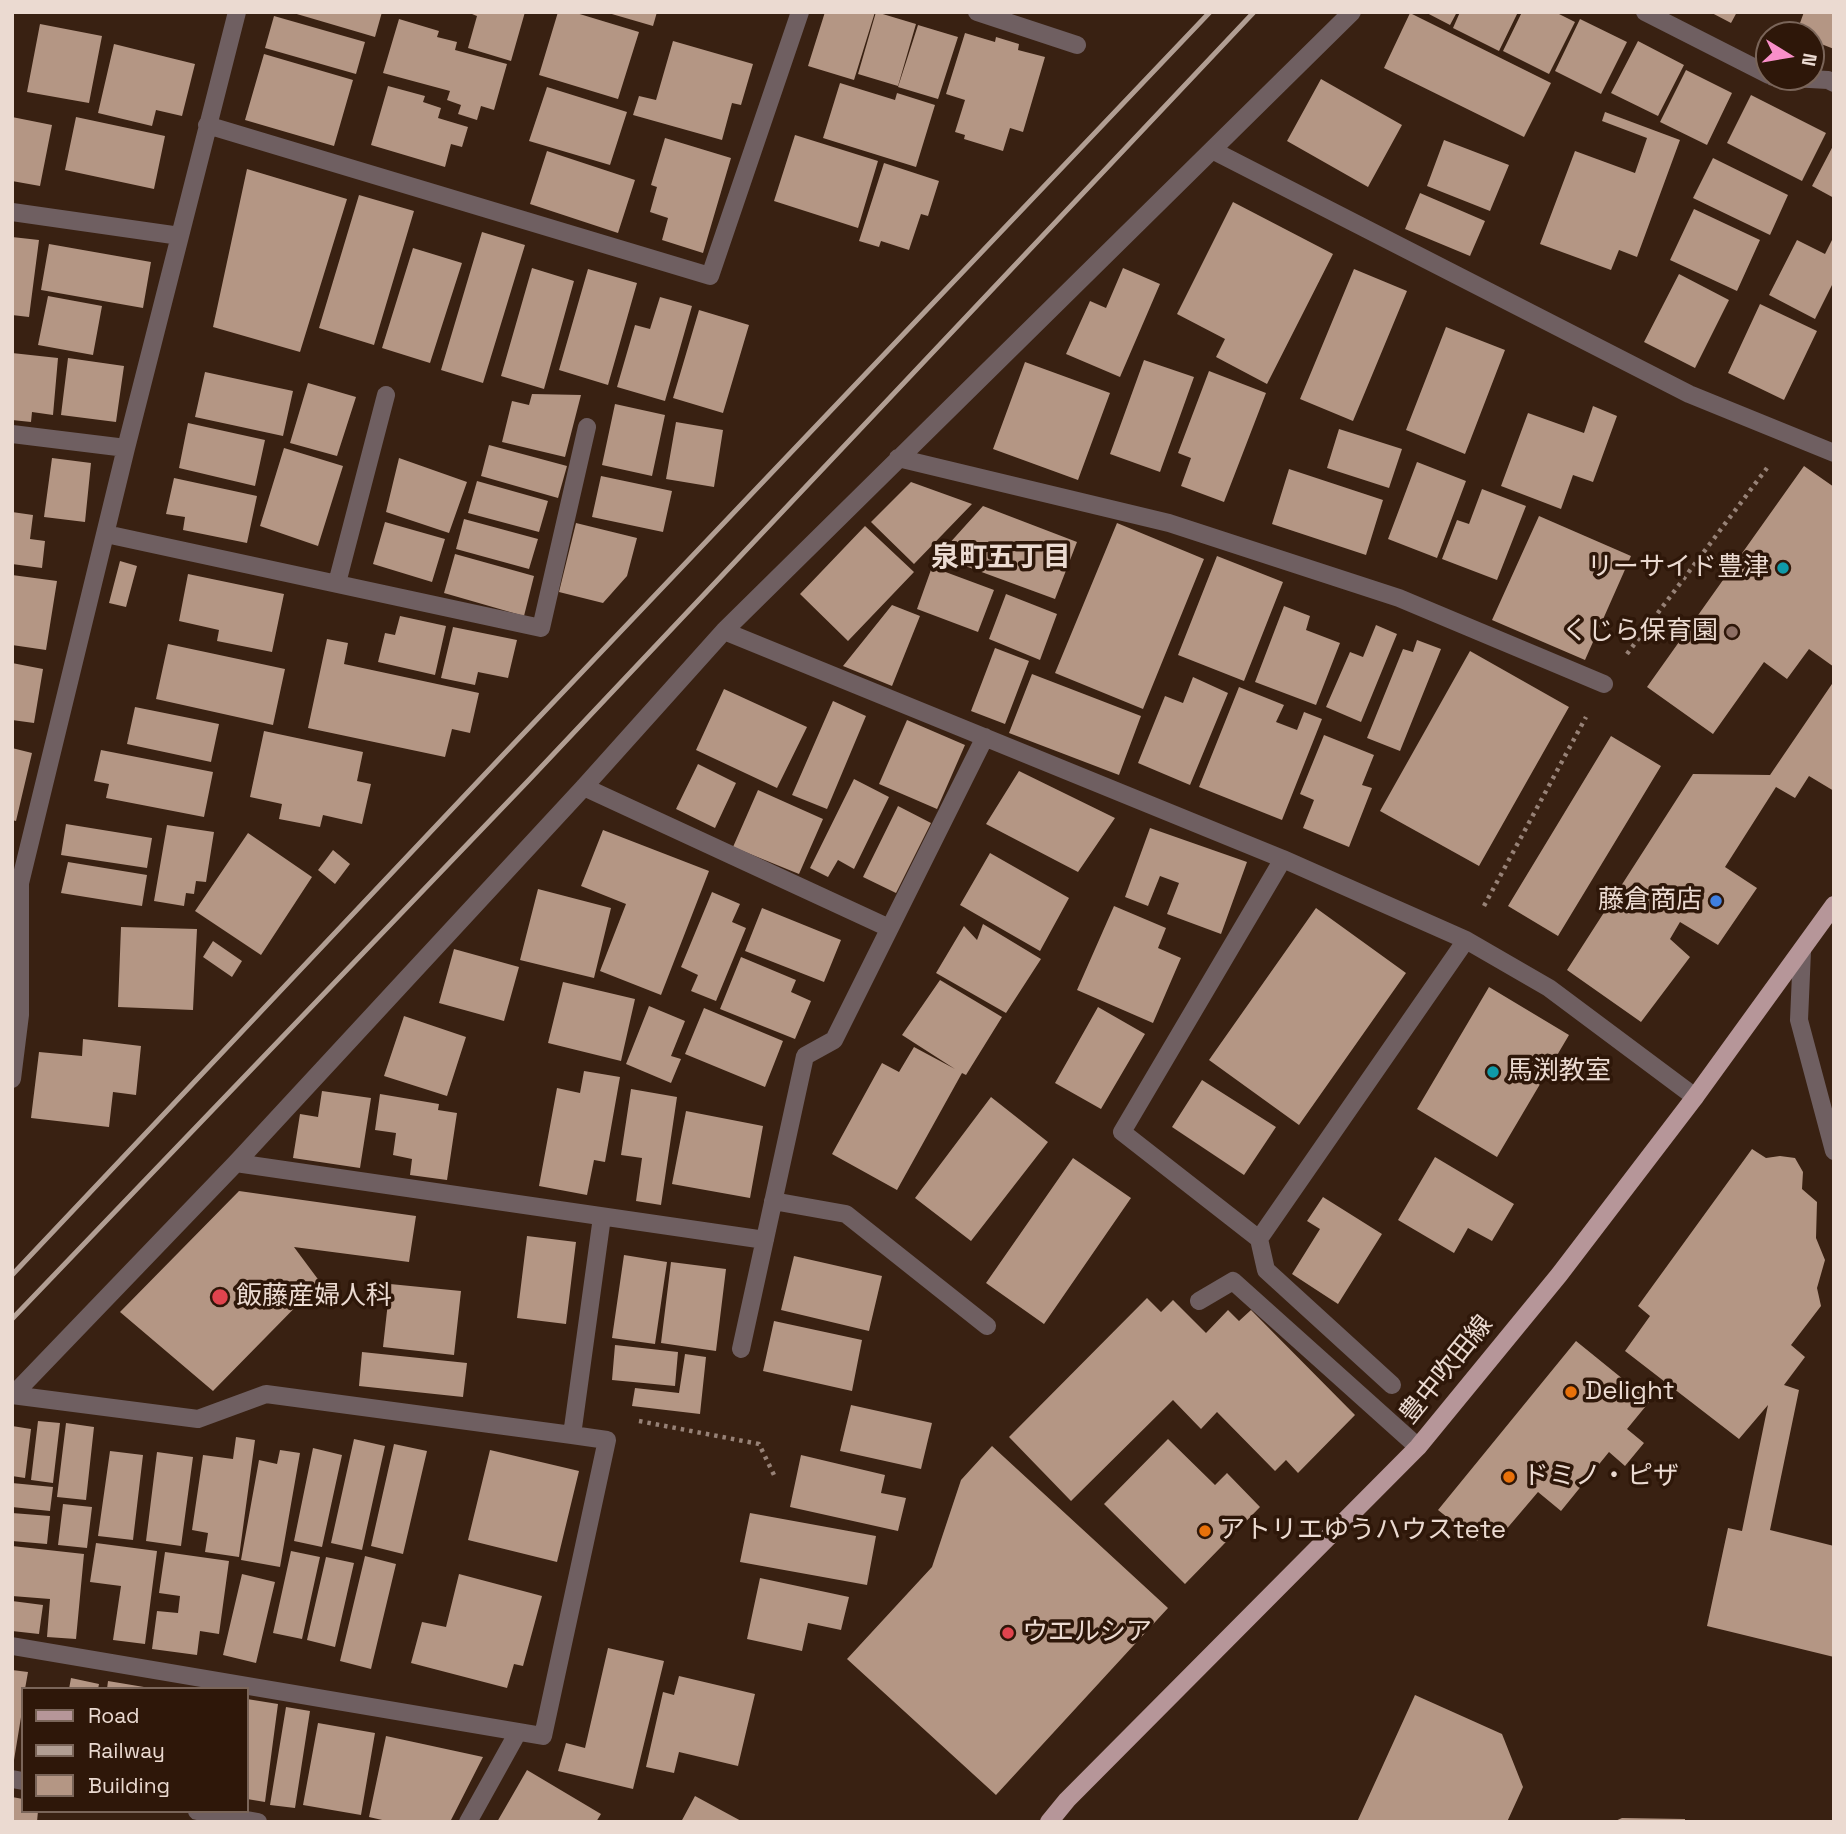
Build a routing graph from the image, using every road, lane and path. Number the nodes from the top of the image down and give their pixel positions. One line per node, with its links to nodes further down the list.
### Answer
1 (237, 12): 8 (street)
2 (800, 12): 8 (street)
3 (977, 12): 6 (street)
4 (1352, 12): 9 (street)
5 (1645, 12): 7 (street)
6 (1077, 45)
7 (1755, 68)
8 (207, 125): 11 (street)
9 (1212, 150): 16 (street); 17 (street)
10 (12, 212): 11 (street)
11 (180, 236): 15 (street)
12 (386, 395): 19 (street)
13 (587, 427): 19 (street)
14 (12, 434): 15 (street)
15 (126, 448): 18 (street)
16 (1834, 453)
17 (898, 458): 20 (street); 21 (street)
18 (106, 534): 19 (street); 25 (street)
19 (337, 583)
20 (723, 631): 22 (street); 23 (street)
21 (1604, 684)
22 (985, 737): 24 (street); 27 (street)
23 (583, 787): 27 (street); 33 (street)
24 (1283, 859): 28 (street); 36 (street)
25 (15, 882): 30 (street)
26 (1834, 905): 29 (main road, 豊中吹田線)
27 (889, 928): 34 (street)
28 (1466, 940): 31 (street); 36 (street)
29 (1802, 951): 31 (main road, 豊中吹田線); 32 (street)
30 (12, 1079)
31 (1695, 1097): 45 (main road, 豊中吹田線)
32 (1834, 1151)
33 (236, 1163): 35 (street); 42 (street)
34 (773, 1201): 37 (street); 39 (street)
35 (602, 1217): 37 (street); 43 (street)
36 (1259, 1239): 41 (street)
37 (765, 1240): 40 (street)
38 (1199, 1301): 45 (street)
39 (987, 1326)
40 (741, 1349)
41 (1392, 1385)
42 (13, 1395): 43 (street)
43 (572, 1434): 44 (street)
44 (607, 1440): 46 (path); 48 (street)
45 (1418, 1447): 52 (main road, 豊中吹田線)
46 (774, 1475)
47 (12, 1646): 48 (street)
48 (518, 1732): 51 (street)
49 (208, 1813): 50 (street)
50 (258, 1822)
51 (468, 1822)
52 (1049, 1822)

